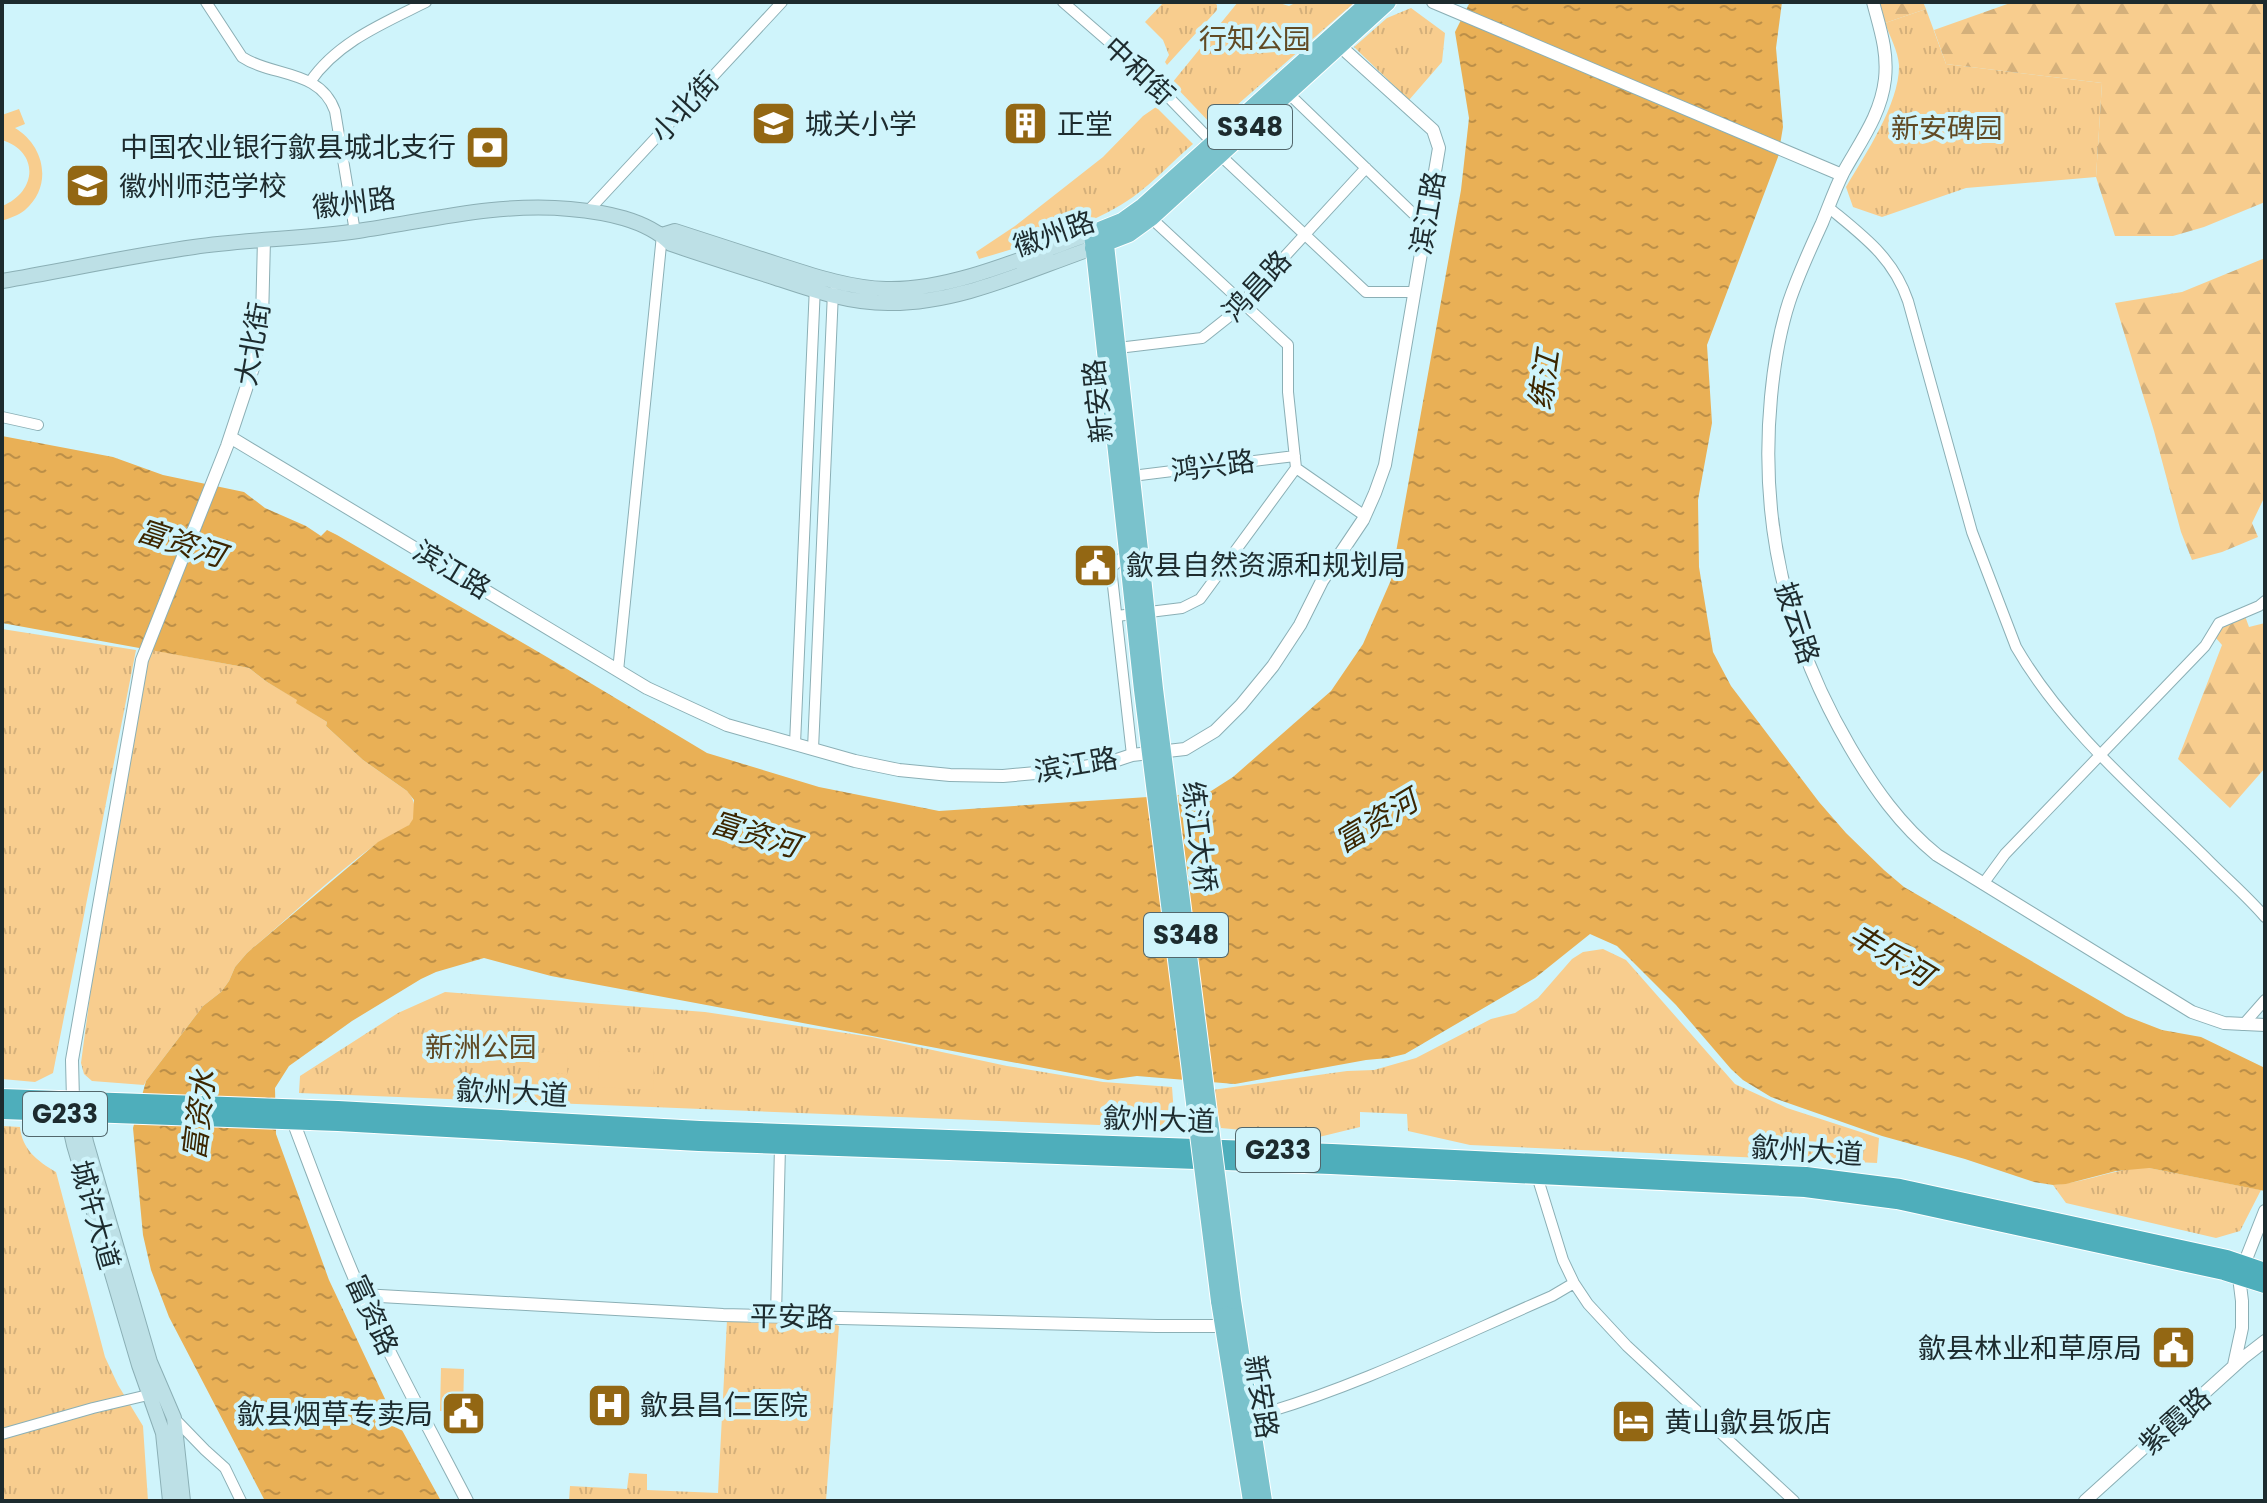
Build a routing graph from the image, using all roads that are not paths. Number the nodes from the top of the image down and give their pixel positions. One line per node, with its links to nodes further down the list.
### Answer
1 (206, 2): 10 (street)
2 (426, 2): 10 (street)
3 (782, 2): 16 (street, 小北街)
4 (1063, 2): 12 (street, 中和街)
5 (1369, 2): 12 (main road, 徽州路 / S348)
6 (1388, 2): 9 (main road, 徽州路 / S348)
7 (1873, 2): 14 (street, 披云路)
8 (1439, 4): 14 (street)
9 (1340, 46): 11 (main road, 徽州路 / S348); 18 (street, 滨江路)
10 (310, 82): 19 (street)
11 (1288, 93): 12 (main road, 徽州路 / S348); 13 (street)
12 (1216, 149): 17 (main road, 徽州路 / S348); 21 (street, 中和街); 22 (main road, 徽州路 / S348)
13 (1366, 168): 18 (street); 21 (street, 鸿昌路)
14 (1836, 172): 15 (street, 披云路)
15 (1828, 207): 44 (street); 46 (street, 披云路)
16 (588, 211): 19 (main road, 徽州路); 20 (main road, 徽州路)
17 (1151, 218): 22 (main road, 徽州路 / S348); 28 (street)
18 (1426, 226): 27 (street, 滨江路)
19 (355, 232): 23 (main road, 徽州路)
20 (662, 235): 25 (main road, 徽州路); 41 (street)
21 (1305, 235): 27 (street, 中和街); 28 (street, 鸿昌路)
22 (1099, 238): 26 (main road, 徽州路); 29 (main road, 新安路 / S348); 37 (main road, 新安路 / S348)
23 (264, 239): 24 (main road, 徽州路); 32 (street, 大北街)
24 (2, 281)
25 (815, 284): 26 (main road, 徽州路); 42 (street)
26 (834, 288): 43 (street)
27 (1413, 292): 36 (street, 滨江路)
28 (1242, 303): 29 (street, 鸿昌路); 33 (street)
29 (1118, 348): 35 (main road, 新安路 / S348)
30 (2, 417): 31 (street)
31 (38, 425)
32 (229, 442): 41 (street, 滨江路); 52 (street, 大北街)
33 (1295, 456): 34 (street); 35 (street, 鸿兴路)
34 (1296, 468): 36 (street, 鸿兴路); 40 (street)
35 (1132, 476): 38 (main road, 新安路 / S348)
36 (1365, 516): 45 (street, 滨江路)
37 (1127, 553): 38 (main road, 新安路 / S348); 40 (street)
38 (1135, 569): 63 (main road, 练江大桥 / S348, bridge)
39 (2265, 601): 44 (street)
40 (1117, 616): 45 (street)
41 (618, 671): 42 (street, 滨江路)
42 (795, 744): 43 (street, 滨江路)
43 (813, 749): 45 (street, 滨江路)
44 (2100, 754): 46 (street); 47 (street)
45 (1132, 755)
46 (1983, 884): 49 (street, 披云路)
47 (2265, 917)
48 (2265, 1000): 49 (street)
49 (2243, 1025): 50 (street, 披云路)
50 (2265, 1025)
51 (2, 1097): 52 (highway, G233)
52 (73, 1109): 53 (highway, G233); 54 (highway, G233); 68 (main road, 城许大道); 70 (main road, 城许大道)
53 (2, 1111)
54 (285, 1116): 55 (highway, 歙州大道 / G233); 58 (highway, 歙州大道 / G233); 62 (street, 富资路)
55 (780, 1146): 56 (highway, 歙州大道 / G233); 64 (street)
56 (1537, 1176): 58 (highway, 歙州大道 / G233); 60 (street)
57 (2265, 1212): 58 (street)
58 (2242, 1270): 59 (highway, 歙州大道 / G233); 61 (highway, 歙州大道 / G233); 67 (street)
59 (2265, 1271)
60 (1574, 1283): 69 (street); 78 (street)
61 (2265, 1285)
62 (362, 1295): 64 (street, 平安路); 75 (street, 富资路)
63 (1226, 1301): 65 (main road, 新安路 / S348); 69 (main road, 新安路 / S348)
64 (776, 1316): 65 (street, 平安路)
65 (1223, 1326): 76 (main road, 新安路 / S348)
66 (2265, 1341): 67 (street, 紫霞路)
67 (2233, 1367): 79 (street, 紫霞路)
68 (148, 1395): 70 (street); 71 (street); 72 (main road, 城许大道)
69 (1251, 1417): 77 (main road, 新安路 / S348)
70 (174, 1418): 73 (main road, 城许大道); 74 (street)
71 (2, 1434)
72 (170, 1501)
73 (183, 1501)
74 (241, 1501)
75 (467, 1501)
76 (1251, 1501)
77 (1264, 1501)
78 (1794, 1501)
79 (2085, 1501)

